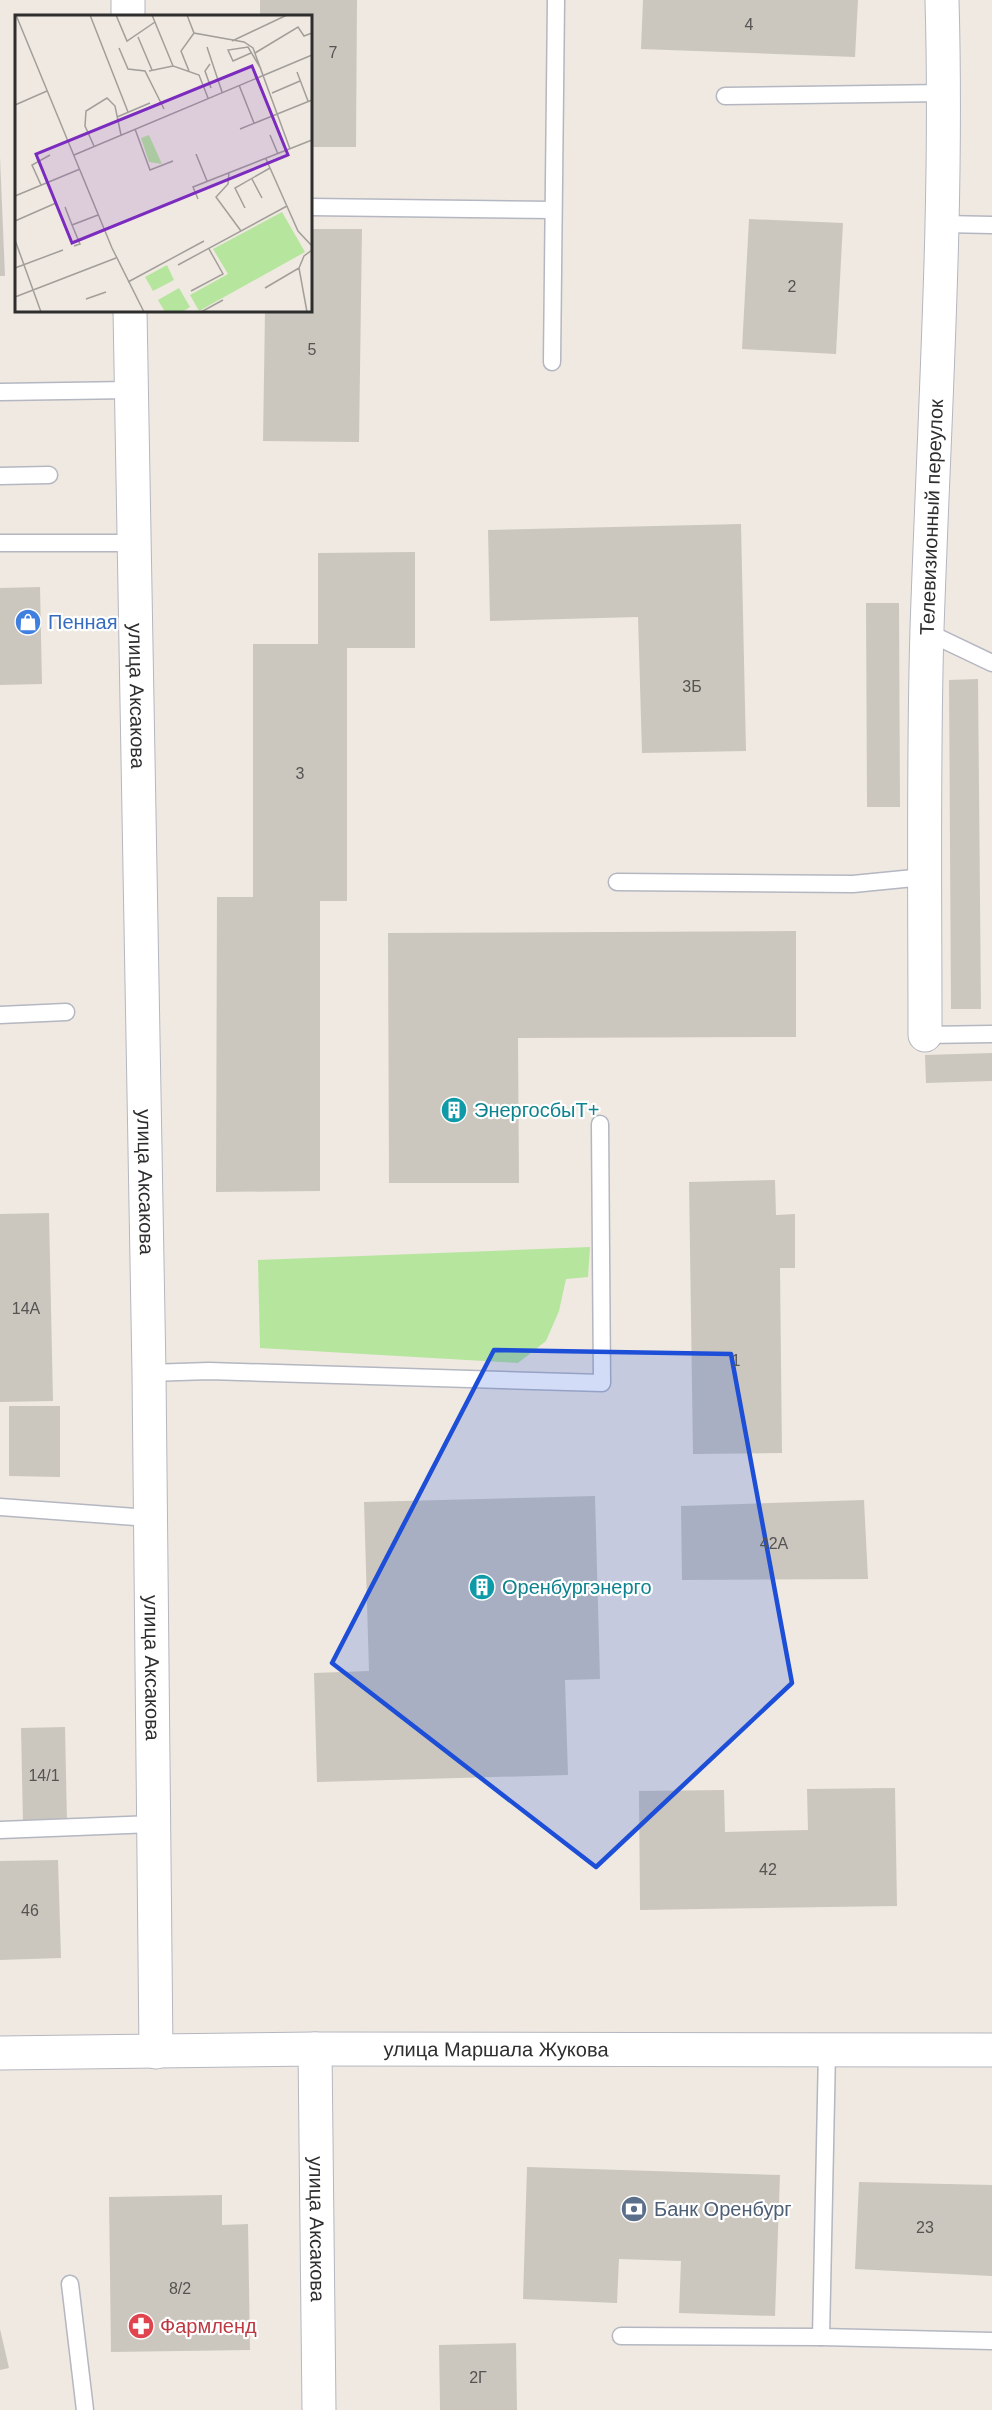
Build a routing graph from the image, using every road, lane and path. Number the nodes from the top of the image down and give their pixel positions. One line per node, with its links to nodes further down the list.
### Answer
1 (556, 0): 6 (lane)
2 (942, 0): 3 (main road, Телевизионный переулок)
3 (945, 93): 4 (lane); 7 (main road, Телевизионный переулок)
4 (725, 96)
5 (312, 207): 6 (lane)
6 (553, 210): 10 (lane)
7 (943, 225): 8 (lane); 17 (main road, Телевизионный переулок)
8 (992, 225)
9 (130, 312): 11 (main road, улица Аксакова)
10 (552, 362)
11 (130, 390): 12 (lane); 16 (main road, улица Аксакова)
12 (0, 392)
13 (50, 475): 14 (lane)
14 (0, 476)
15 (0, 543): 16 (lane)
16 (133, 543): 26 (main road, улица Аксакова)
17 (927, 632): 18 (lane); 19 (main road, Телевизионный переулок)
18 (992, 663)
19 (924, 877): 20 (lane); 24 (main road, Телевизионный переулок)
20 (617, 882)
21 (66, 1012): 22 (lane)
22 (0, 1014)
23 (992, 1034): 24 (lane)
24 (925, 1035)
25 (600, 1124): 26 (lane)
26 (148, 1372): 28 (main road, улица Аксакова)
27 (0, 1507): 28 (lane)
28 (149, 1518): 29 (main road, улица Аксакова)
29 (153, 1824): 30 (lane); 34 (main road, улица Аксакова)
30 (0, 1830)
31 (315, 2049): 33 (main road, улица Маршала Жукова); 34 (main road, улица Маршала Жукова); 41 (main road, улица Аксакова)
32 (992, 2050): 33 (main road, улица Маршала Жукова)
33 (826, 2051): 38 (lane)
34 (156, 2052): 35 (main road, улица Маршала Жукова)
35 (0, 2053)
36 (70, 2284): 40 (lane)
37 (621, 2336): 38 (lane)
38 (821, 2337): 39 (lane)
39 (992, 2341)
40 (85, 2410)
41 (319, 2410)

